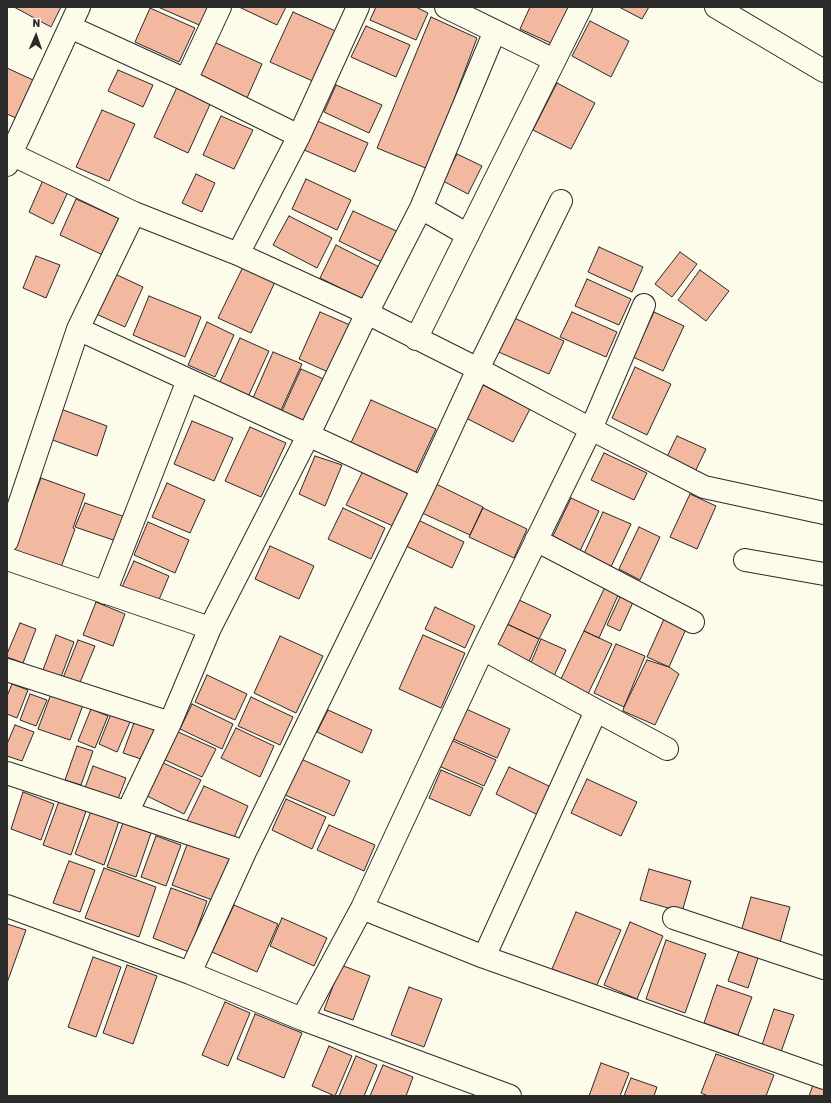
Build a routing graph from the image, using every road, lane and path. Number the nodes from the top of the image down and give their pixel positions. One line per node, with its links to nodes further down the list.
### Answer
1 (80, 7): 7 (street)
2 (220, 7): 11 (street)
3 (358, 7): 12 (street)
4 (446, 7): 8 (street)
5 (581, 7): 9 (street)
6 (716, 7): 10 (street)
7 (70, 27): 11 (street); 13 (street)
8 (494, 31): 9 (street); 15 (street)
9 (554, 60): 17 (street)
10 (824, 71)
11 (186, 80): 12 (street)
12 (299, 136): 18 (street)
13 (9, 159): 16 (street)
14 (561, 201): 23 (street)
15 (421, 208): 17 (street); 20 (street)
16 (134, 212): 18 (street); 21 (street)
17 (468, 235): 22 (street)
18 (238, 254): 20 (street)
19 (644, 305): 25 (street)
20 (367, 313): 22 (street); 26 (street)
21 (78, 329): 24 (street); 30 (street)
22 (416, 339): 23 (street)
23 (478, 369): 25 (street); 27 (street)
24 (188, 380): 26 (street); 34 (street)
25 (591, 429): 28 (street); 29 (street)
26 (308, 436): 27 (street); 36 (street)
27 (423, 488): 44 (street)
28 (824, 513)
29 (536, 540): 35 (street); 37 (street)
30 (7, 541)
31 (7, 559): 34 (street)
32 (745, 560): 33 (street)
33 (824, 574)
34 (105, 593): 36 (street)
35 (693, 622)
36 (210, 628): 40 (street)
37 (483, 650): 39 (street); 46 (street)
38 (7, 670): 40 (street)
39 (596, 711): 41 (street); 48 (street)
40 (170, 723): 43 (street)
41 (667, 749)
42 (7, 773): 43 (street)
43 (127, 813): 44 (street)
44 (245, 852): 50 (street)
45 (7, 906): 50 (street)
46 (362, 908): 48 (street); 51 (street)
47 (674, 918): 49 (street)
48 (484, 958): 52 (street)
49 (824, 968)
50 (190, 973): 51 (street)
51 (302, 1019): 53 (street)
52 (824, 1078)
53 (510, 1096)

